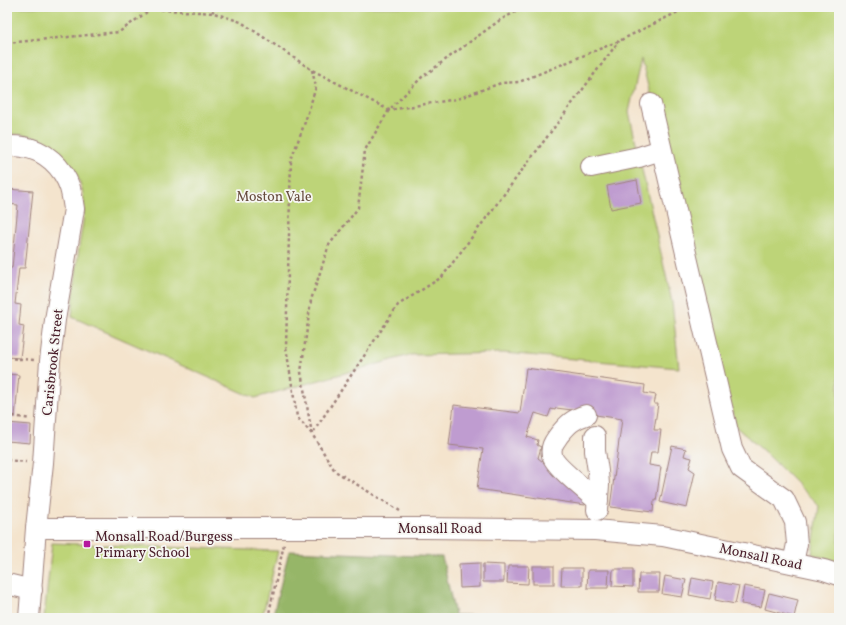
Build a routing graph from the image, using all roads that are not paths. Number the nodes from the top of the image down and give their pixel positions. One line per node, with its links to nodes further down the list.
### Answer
1 (651, 104): 3 (street)
2 (7, 146): 8 (street, Carisbrook Street)
3 (662, 150): 4 (street); 10 (street)
4 (591, 167)
5 (586, 415): 7 (street)
6 (595, 436): 7 (street)
7 (598, 501): 9 (street)
8 (36, 528): 9 (street, Monsall Road); 13 (street, Carisbrook Street)
9 (595, 530): 10 (street, Monsall Road)
10 (793, 563): 11 (street, Monsall Road)
11 (839, 575)
12 (7, 584): 13 (street)
13 (32, 590): 14 (street, Carisbrook Street)
14 (29, 618)

